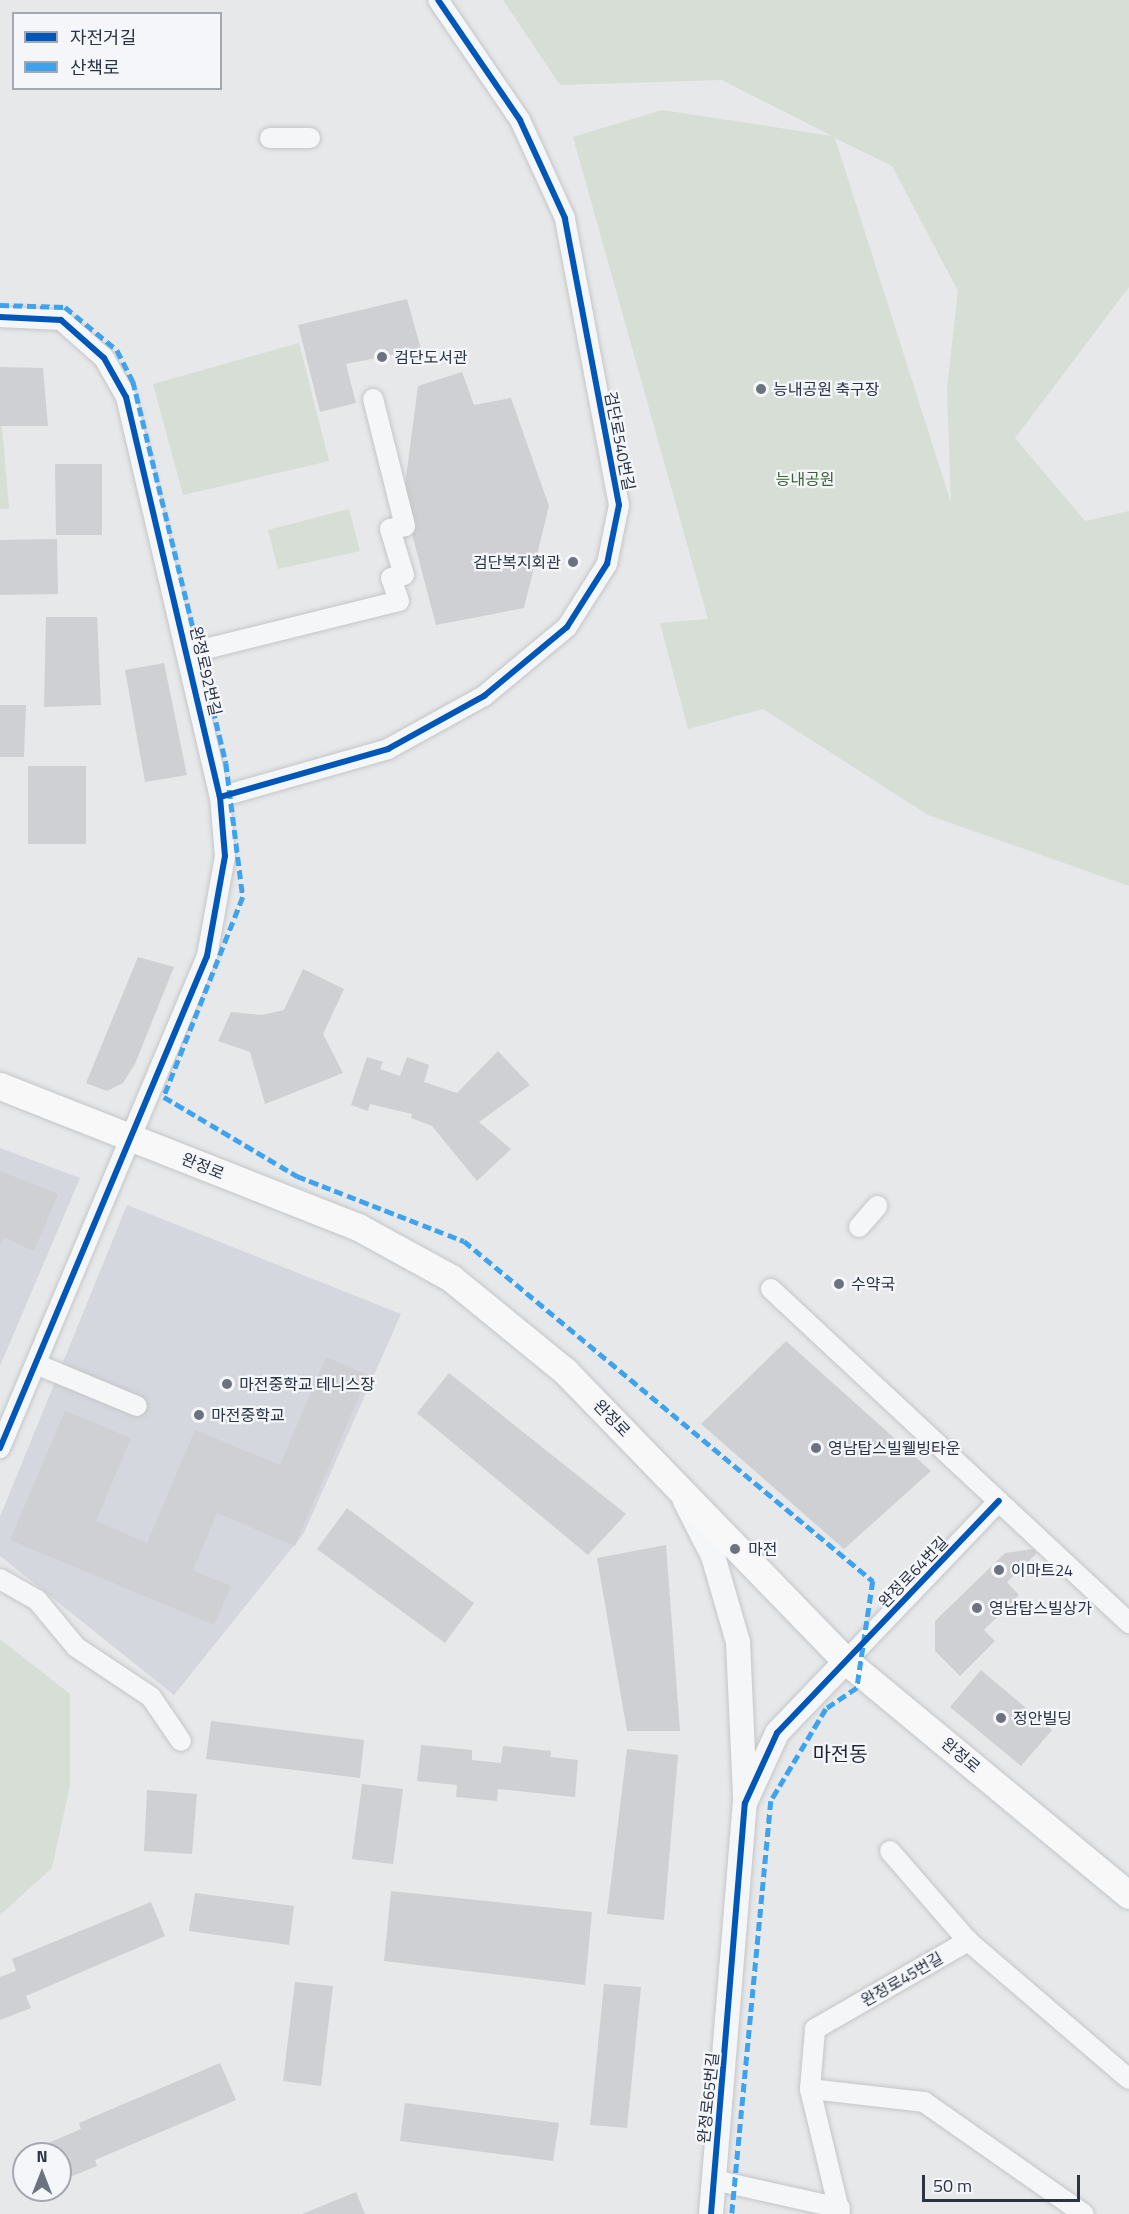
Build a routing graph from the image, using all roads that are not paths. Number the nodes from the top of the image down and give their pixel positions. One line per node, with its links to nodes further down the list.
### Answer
1 (438, 0): 7 (street, 검단로540번길)
2 (270, 138): 3 (street)
3 (310, 138)
4 (0, 317): 6 (street, 완정로92번길)
5 (373, 399): 6 (street)
6 (189, 653): 7 (street, 완정로92번길)
7 (220, 797): 9 (street, 완정로92번길)
8 (0, 1086): 9 (main road, 완정로)
9 (132, 1137): 13 (street, 완정로92번길); 16 (main road, 완정로)
10 (877, 1206): 11 (street)
11 (858, 1227)
12 (771, 1289): 17 (street)
13 (36, 1364): 14 (street); 15 (street, 완정로92번길)
14 (137, 1406)
15 (0, 1448)
16 (677, 1485): 20 (main road, 완정로); 22 (street)
17 (999, 1501): 19 (street); 20 (street, 완정로64번길)
18 (0, 1578): 21 (street)
19 (1129, 1623)
20 (846, 1660): 22 (street, 완정로65번길); 24 (main road, 완정로)
21 (181, 1741)
22 (745, 1803): 28 (street, 완정로65번길)
23 (890, 1851): 25 (street)
24 (1129, 1895)
25 (968, 1941): 26 (street); 27 (street, 완정로45번길)
26 (1129, 2079)
27 (810, 2089): 29 (street, 완정로45번길); 31 (street)
28 (714, 2180): 29 (street); 30 (street, 완정로65번길)
29 (840, 2211)
30 (711, 2214)
31 (1084, 2214)

